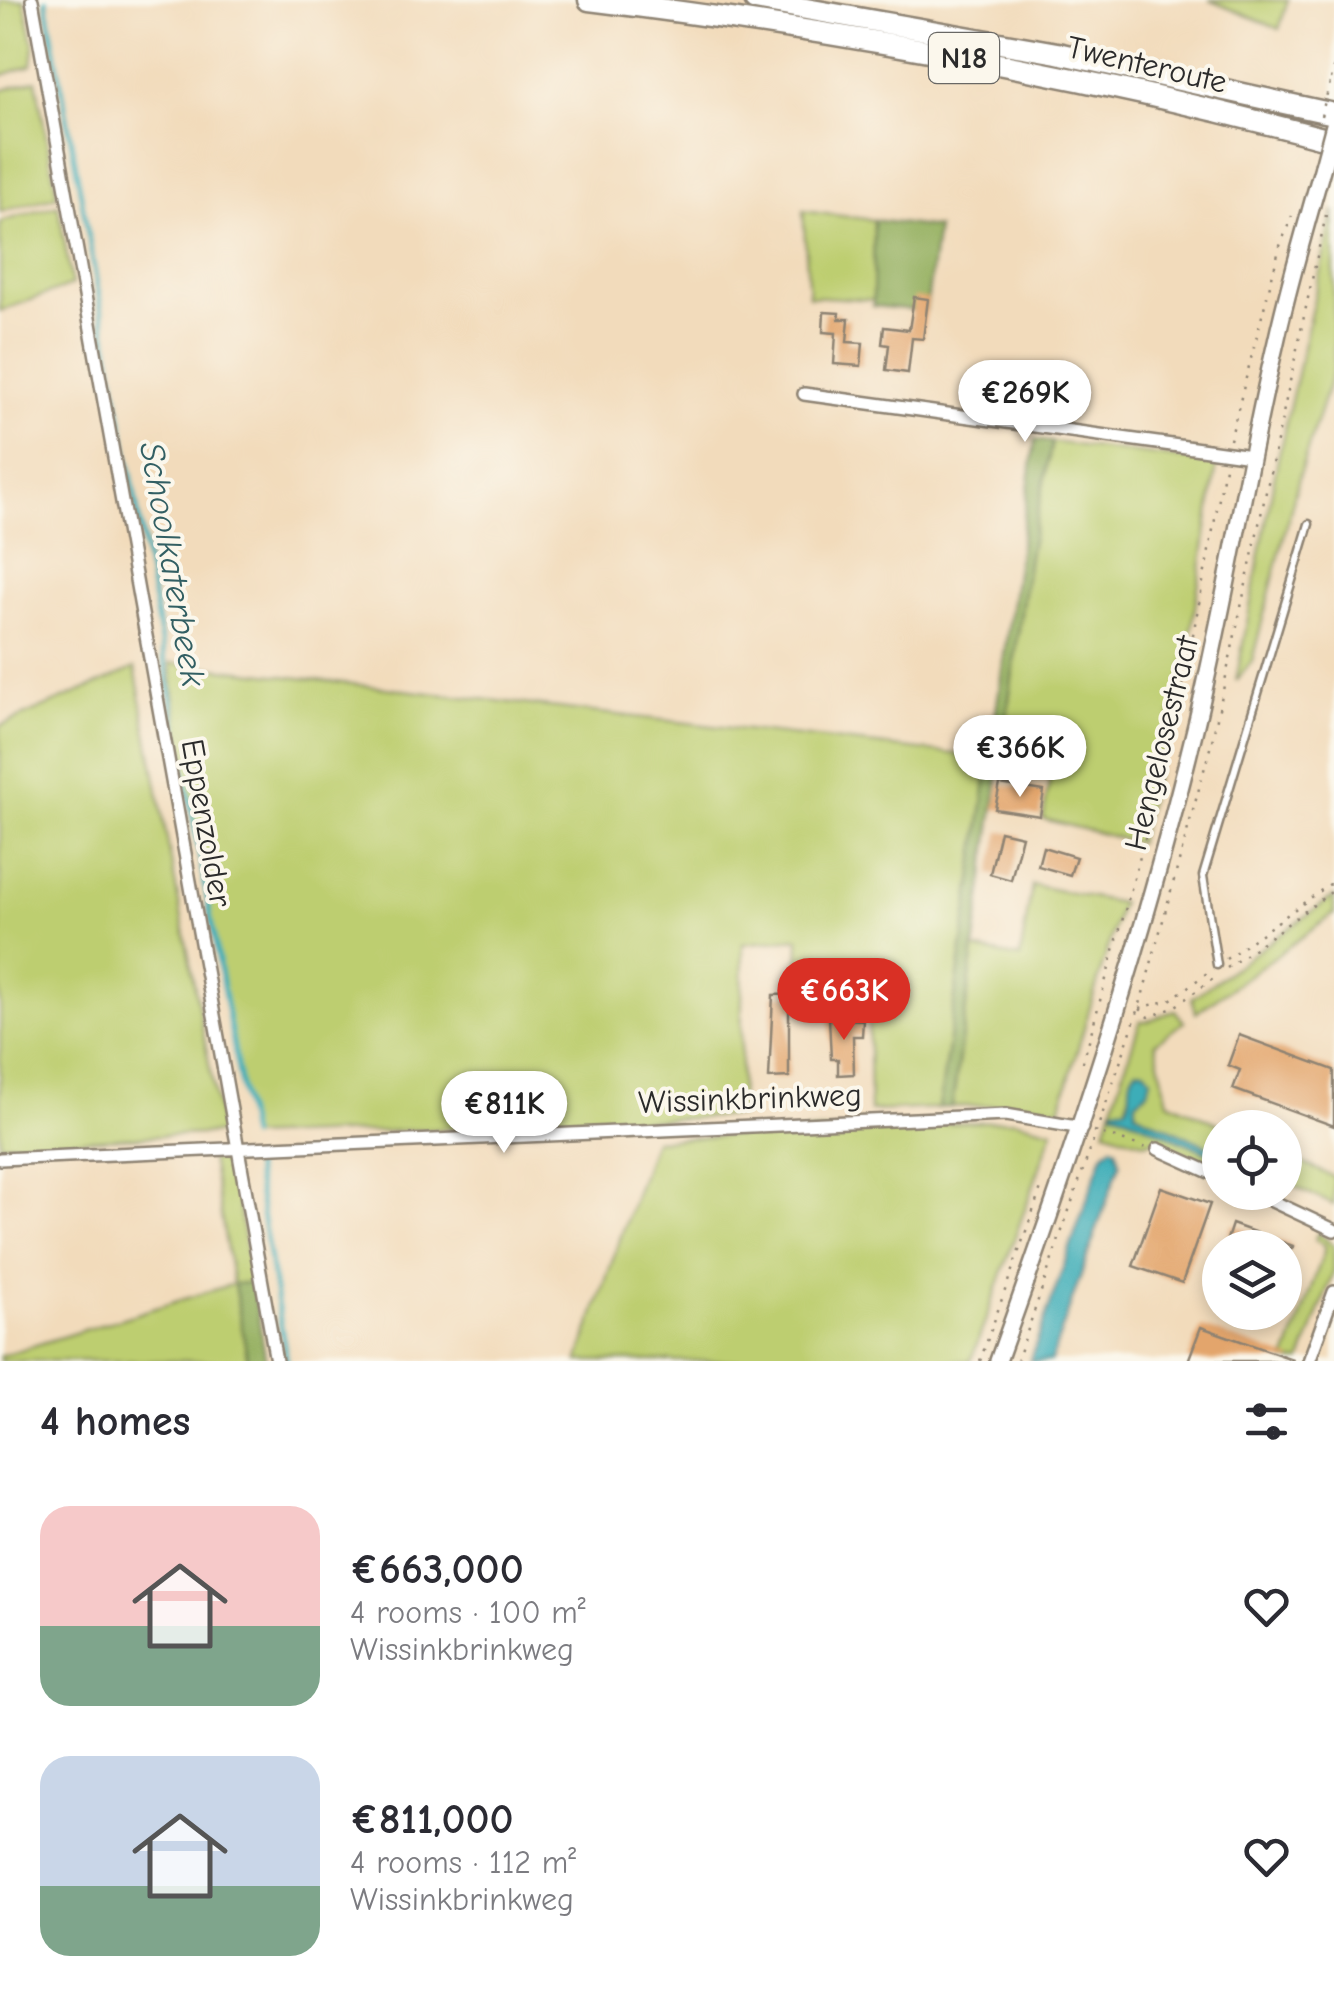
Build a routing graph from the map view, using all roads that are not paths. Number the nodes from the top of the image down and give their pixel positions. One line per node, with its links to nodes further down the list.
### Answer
1 (32, 0): 12 (street, Eppenzolder)
2 (588, 0): 6 (highway, Twenteroute / N18)
3 (754, 0): 4 (highway, Twenteroute / N18)
4 (1334, 114)
5 (1334, 126): 8 (main road, Hengelosestraat, bridge)
6 (1334, 141)
7 (804, 394): 8 (street)
8 (1251, 456): 11 (main road, Hengelosestraat)
9 (1309, 524): 10 (lane)
10 (1217, 965)
11 (1082, 1128): 12 (street, Wissinkbrinkweg); 20 (main road, Hengelosestraat)
12 (239, 1147): 14 (street, Wissinkbrinkweg); 19 (street, Eppenzolder)
13 (1158, 1149): 15 (street)
14 (0, 1158)
15 (1202, 1169)
16 (1291, 1210): 17 (street)
17 (1334, 1230)
18 (1334, 1292): 21 (street)
19 (276, 1361)
20 (998, 1361)
21 (1309, 1361)

